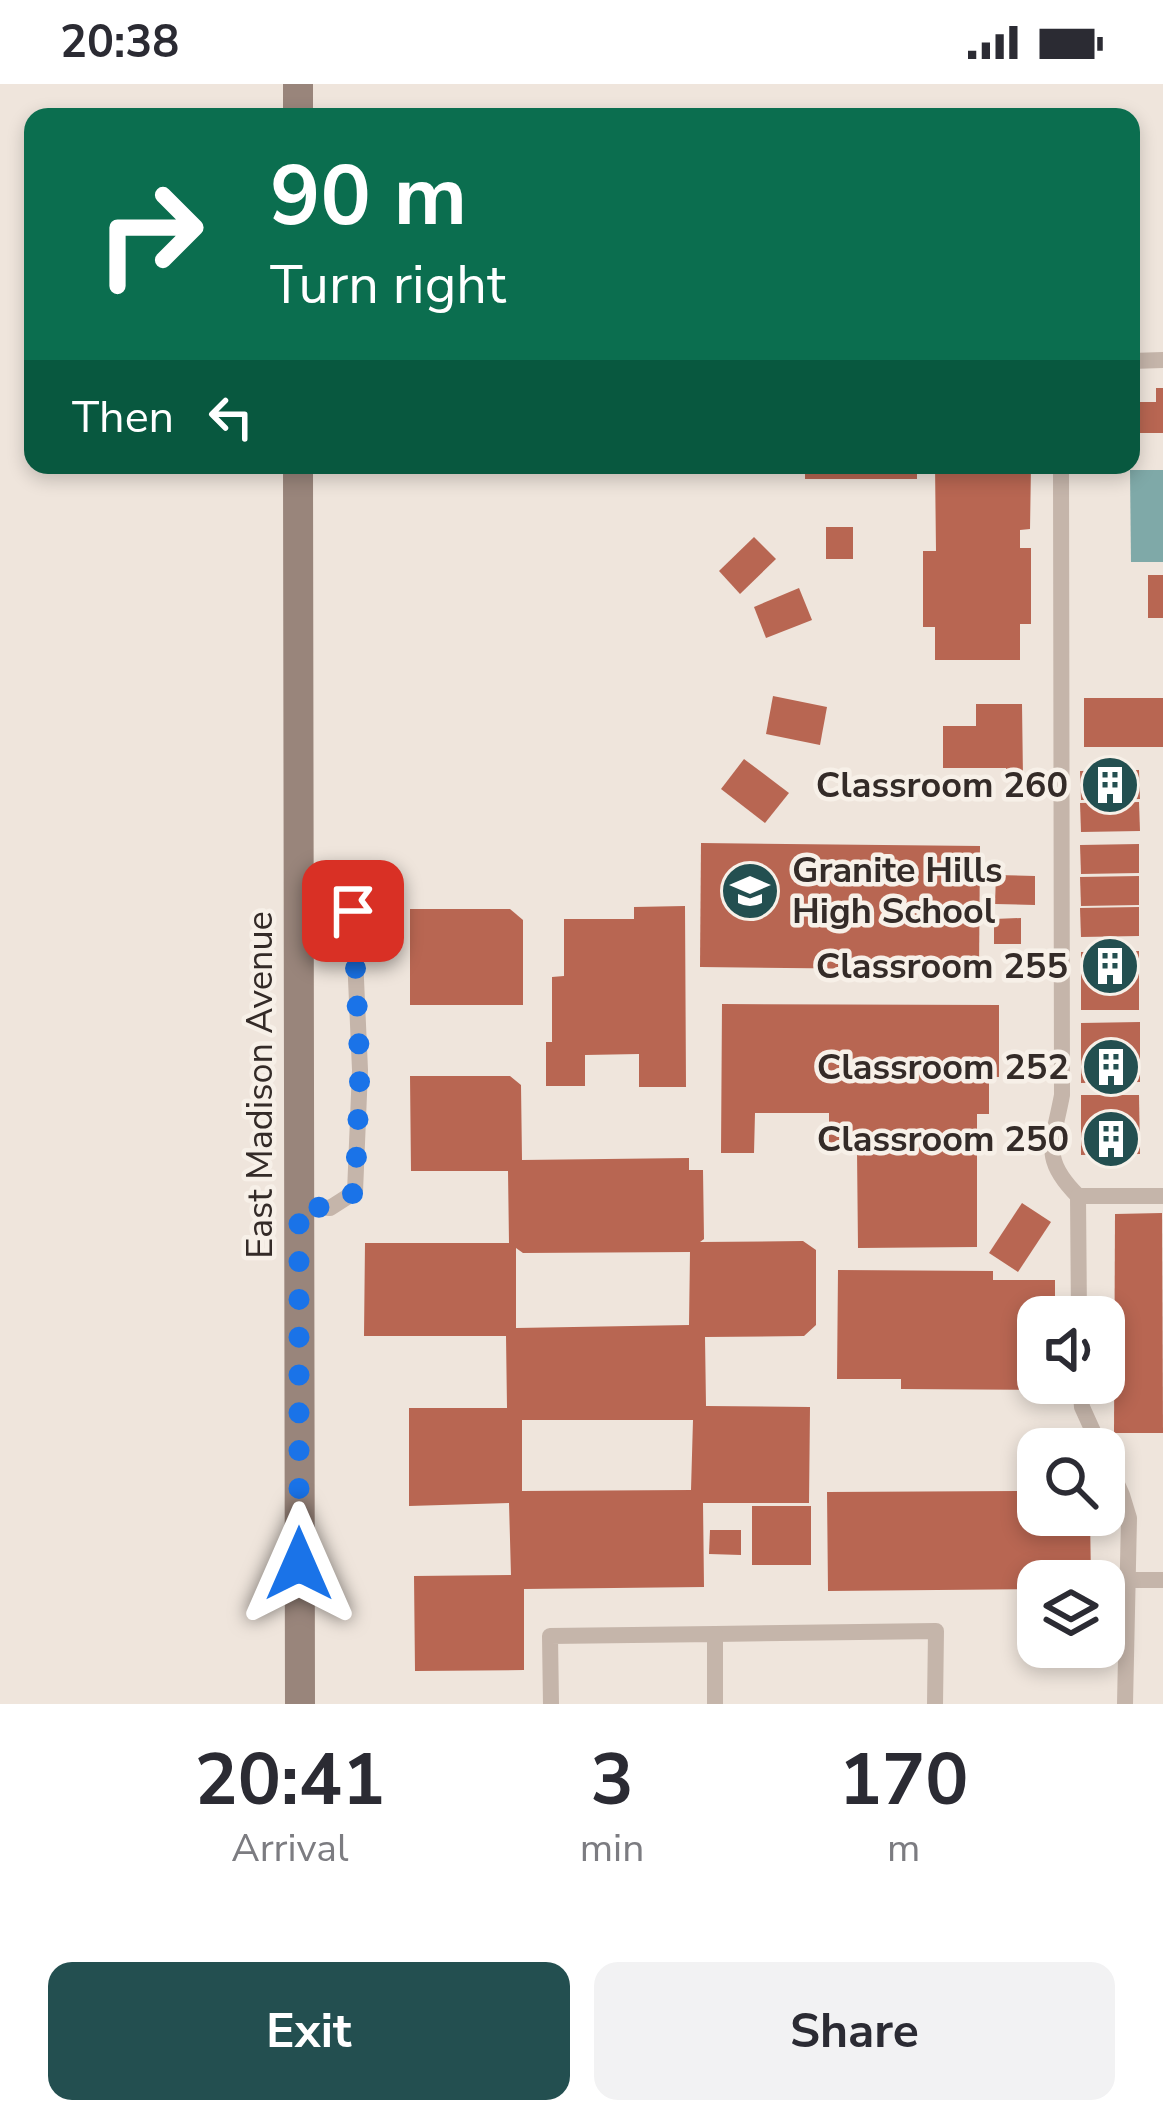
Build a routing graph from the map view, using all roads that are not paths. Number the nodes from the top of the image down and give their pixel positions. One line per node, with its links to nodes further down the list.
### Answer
1 (298, 474): 3 (street, East Madison Avenue)
2 (1060, 474): 4 (lane)
3 (299, 893): 6 (street, East Madison Avenue); 6 (lane)
4 (1078, 1196): 5 (lane); 7 (lane)
5 (1163, 1196)
6 (299, 1206): 12 (street, East Madison Avenue)
7 (1079, 1296)
8 (1125, 1508): 9 (lane)
9 (1127, 1580): 10 (lane); 16 (lane)
10 (1163, 1580)
11 (715, 1634): 13 (lane); 14 (lane); 15 (lane)
12 (300, 1704)
13 (550, 1704)
14 (715, 1704)
15 (935, 1704)
16 (1125, 1704)

